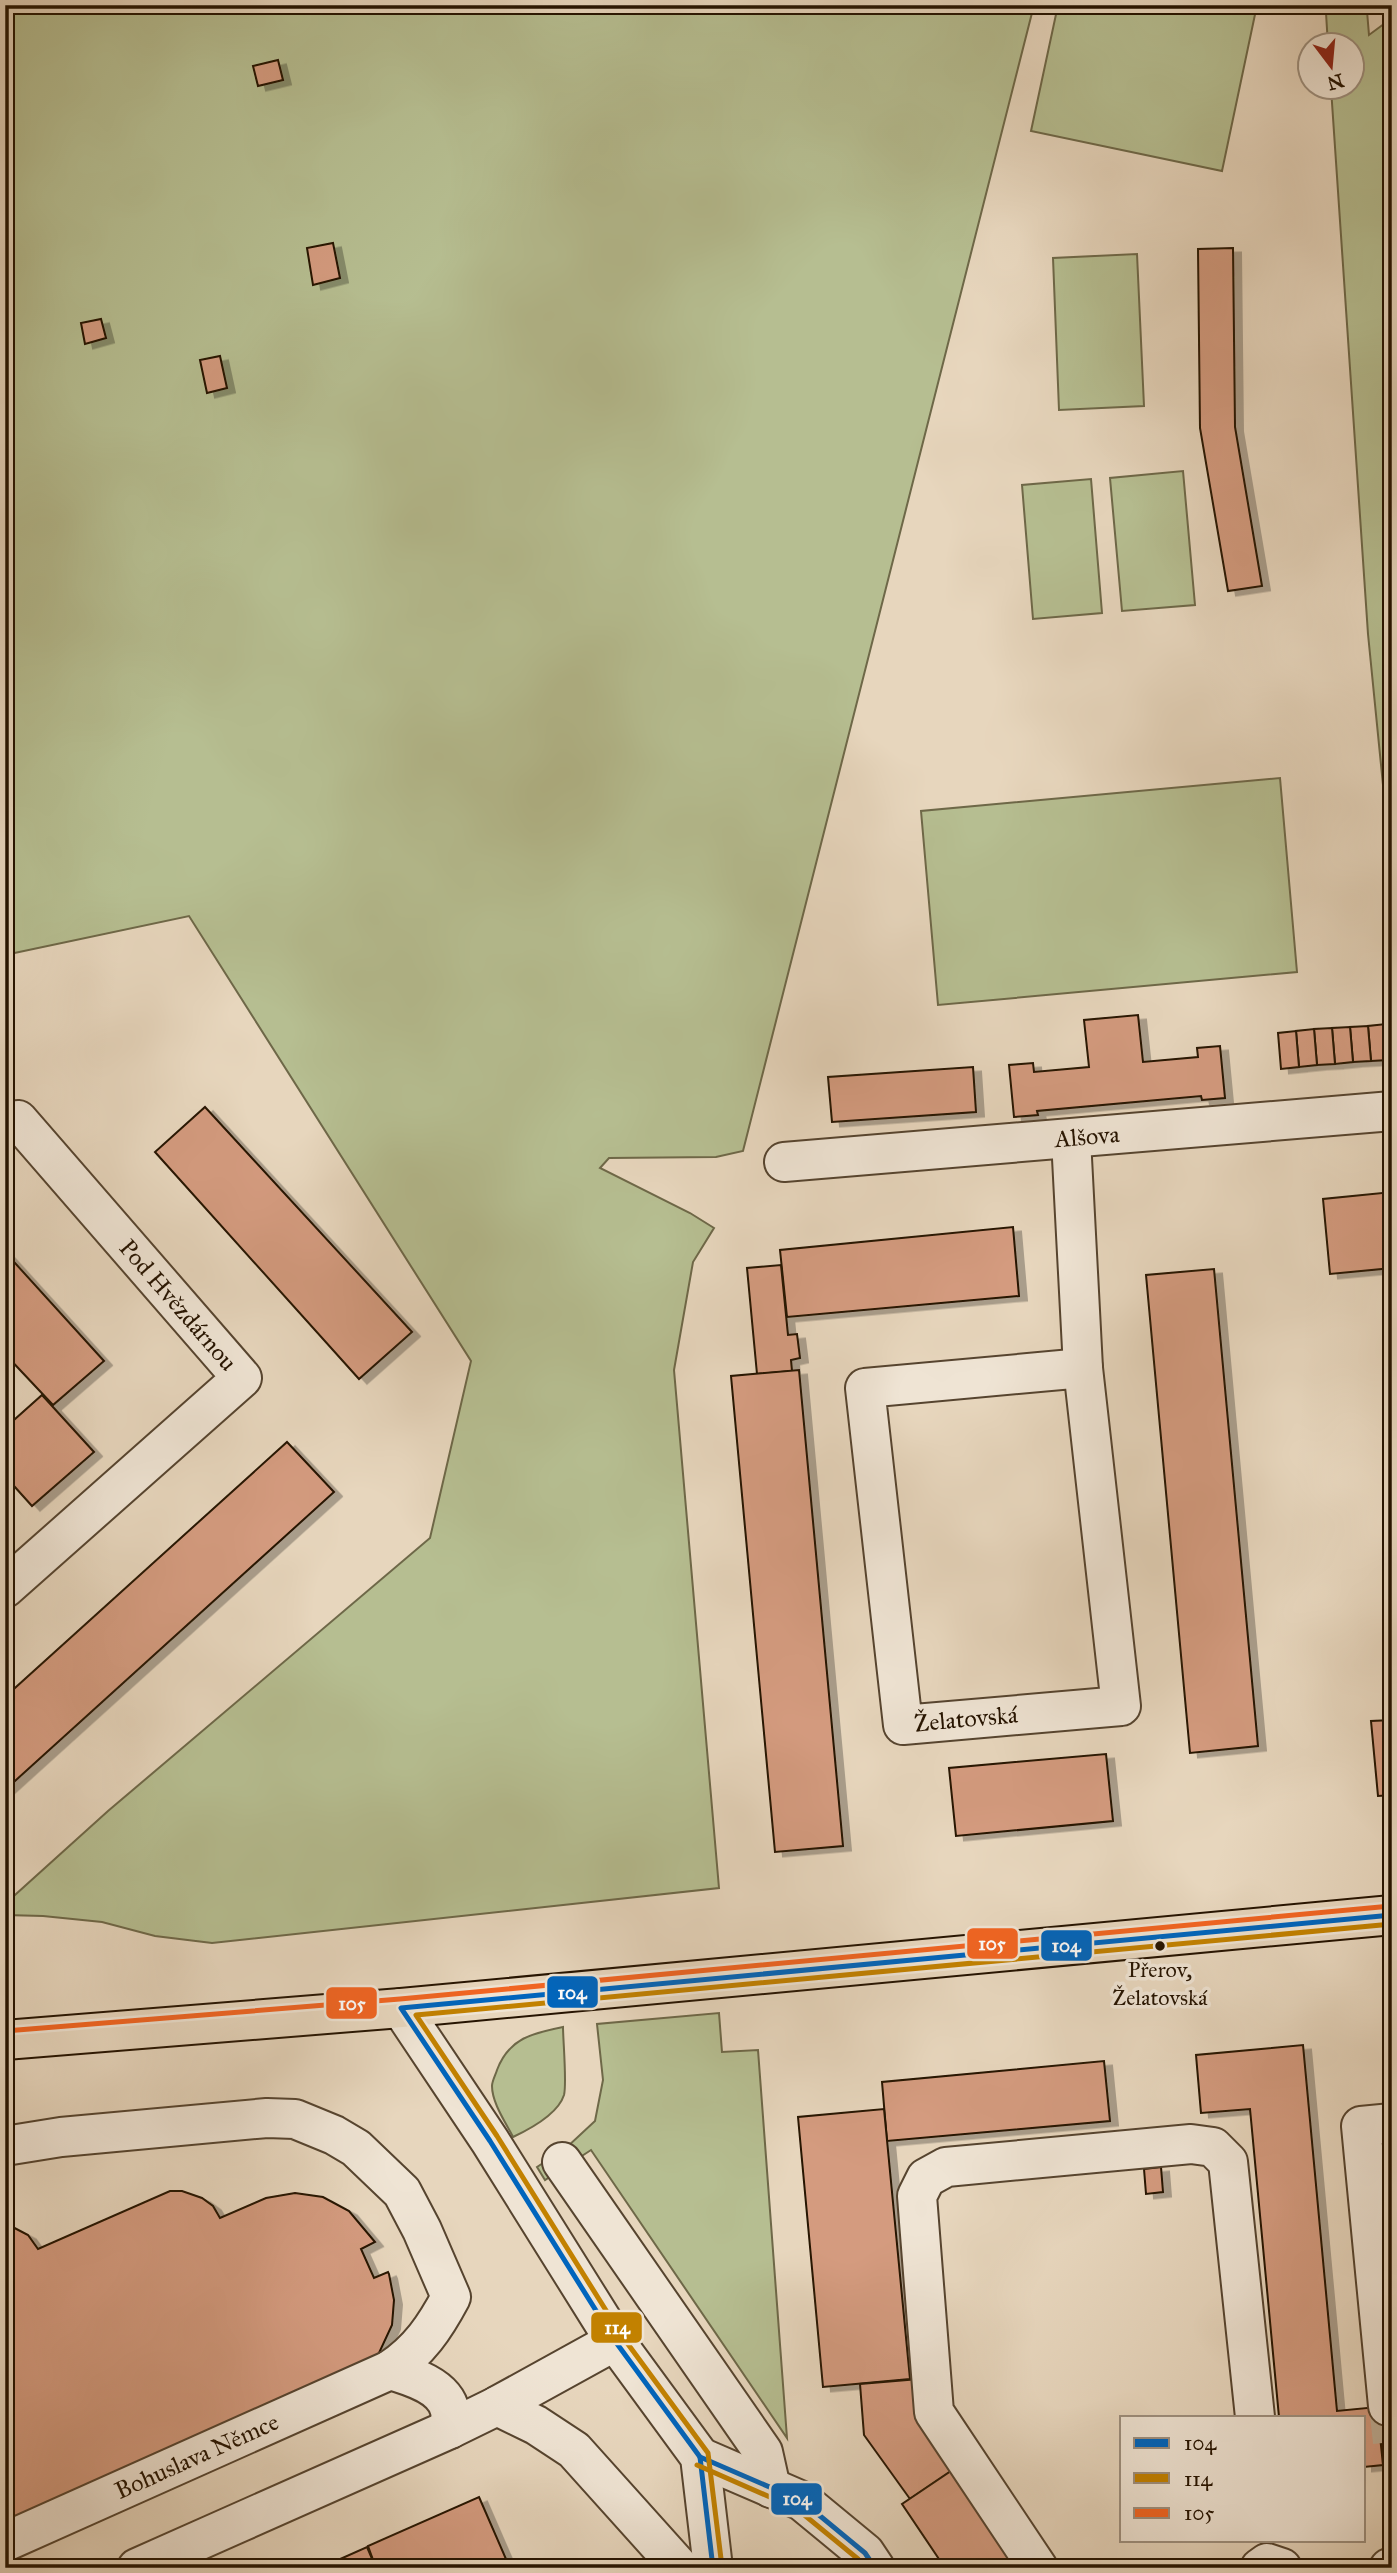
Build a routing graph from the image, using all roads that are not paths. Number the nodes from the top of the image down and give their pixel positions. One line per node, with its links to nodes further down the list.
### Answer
1 (1392, 1111): 3 (street, Alšova)
2 (18, 1120): 6 (street, Pod Hvězdárnou)
3 (1071, 1139): 4 (street, Alšova); 5 (street, Želatovská)
4 (784, 1163)
5 (1083, 1368): 5 (street, Želatovská)
6 (5, 1588)
7 (1392, 1915): 8 (main road)
8 (401, 2008): 9 (main road); 13 (street)
9 (5, 2040)
10 (1376, 2125): 16 (street)
11 (5, 2146): 14 (street, Bohuslava Němce)
12 (562, 2162): 20 (street)
13 (615, 2340): 15 (street); 19 (street)
14 (390, 2370): 18 (street); 21 (street, Bohuslava Němce)
15 (497, 2406): 18 (street); 23 (street)
16 (1388, 2406)
17 (1255, 2416): 26 (street)
18 (450, 2429): 22 (street)
19 (700, 2457): 20 (street); 24 (street)
20 (771, 2488): 25 (street)
21 (5, 2542)
22 (137, 2568)
23 (680, 2568)
24 (713, 2568)
25 (875, 2568)
26 (1038, 2568)

